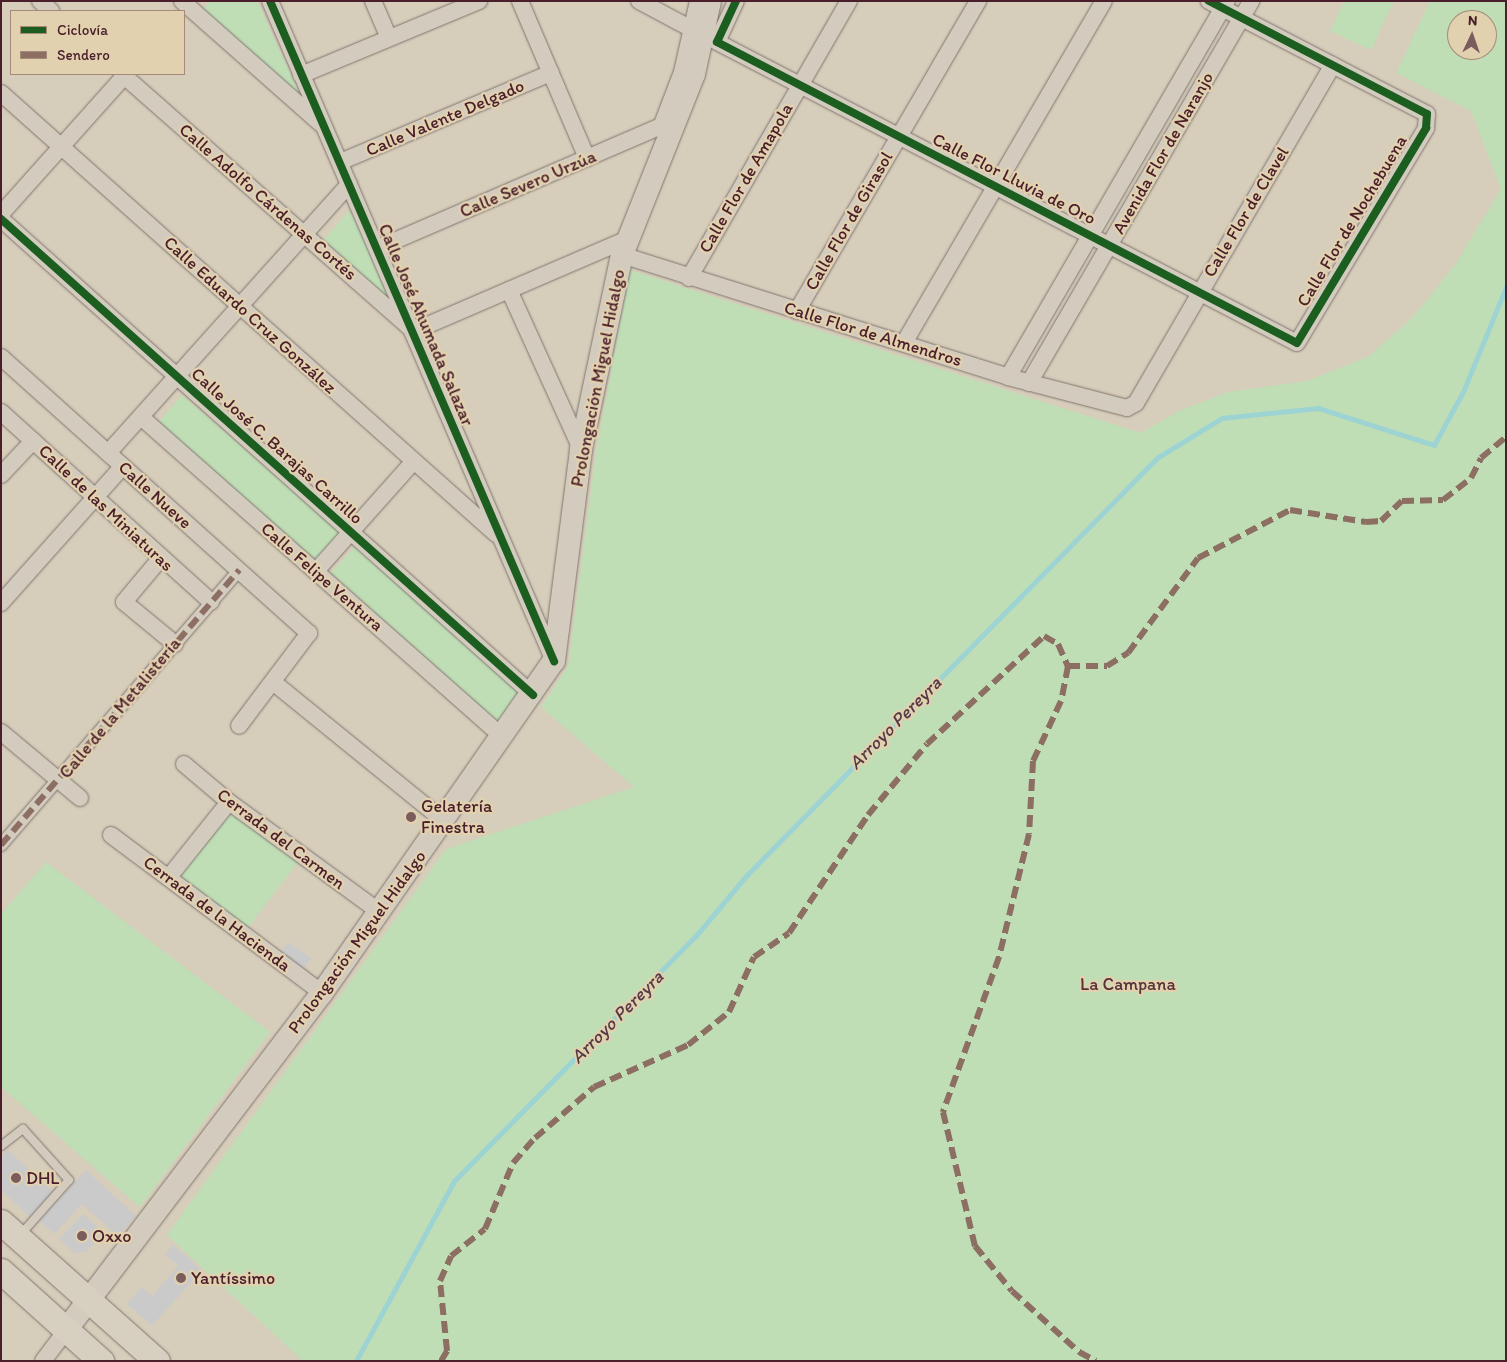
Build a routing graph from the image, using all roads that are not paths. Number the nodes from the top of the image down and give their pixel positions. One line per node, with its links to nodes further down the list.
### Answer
1 (40, 1): 16 (street)
2 (270, 1): 24 (street, Calle José Ahumada Salazar)
3 (373, 1): 19 (street)
4 (479, 1): 19 (street)
5 (520, 1): 21 (street)
6 (639, 1): 18 (street, Calle Flor Lluvia de Oro)
7 (698, 1): 18 (street)
8 (710, 1): 18 (main road, Prolongación Miguel Hidalgo)
9 (736, 1): 18 (street)
10 (849, 1): 25 (street, Calle Flor de Amapola)
11 (978, 1): 29 (street, Calle Flor de Girasol)
12 (1104, 1): 34 (street)
13 (1251, 1): 17 (street, Avenida Flor de Naranjo)
14 (1220, 4): 17 (street); 38 (street, Avenida Flor de Naranjo)
15 (185, 5): 28 (street)
16 (50, 10)
17 (1241, 18): 20 (street); 39 (street, Avenida Flor de Naranjo)
18 (705, 35): 25 (street, Calle Flor Lluvia de Oro); 27 (main road, Prolongación Miguel Hidalgo)
19 (389, 38): 24 (street)
20 (1333, 65): 44 (street, Calle Flor de Clavel); 49 (street, Calle Flor de Nochebuena)
21 (551, 73): 31 (street); 32 (street, Calle Valente Delgado)
22 (123, 75): 30 (street)
23 (125, 75): 37 (street, Calle Adolfo Cárdenas Cortés)
24 (301, 75): 28 (street, Calle José Ahumada Salazar)
25 (800, 85): 29 (street, Calle Flor Lluvia de Oro); 42 (street, Calle Flor de Amapola)
26 (1, 93): 30 (street, Calle Eduardo Cruz González)
27 (669, 123): 31 (street, Calle Severo Urzúa); 41 (main road, Prolongación Miguel Hidalgo)
28 (324, 126): 32 (street, Calle José Ahumada Salazar)
29 (899, 136): 34 (street, Calle Flor Lluvia de Oro); 46 (street, Calle Flor de Girasol)
30 (61, 146): 35 (street); 45 (street, Calle Eduardo Cruz González)
31 (587, 158): 40 (street, Calle Severo Urzúa)
32 (340, 162): 33 (street, Calle José Ahumada Salazar)
33 (349, 184): 37 (street); 40 (street, Calle José Ahumada Salazar)
34 (996, 186): 38 (street, Calle Flor Lluvia de Oro); 48 (street)
35 (1, 214)
36 (1, 219): 51 (street, Calle José C. Barajas Carrillo)
37 (304, 234): 45 (street); 47 (street, Calle Adolfo Cárdenas Cortés)
38 (1090, 236): 39 (street, Calle Flor Lluvia de Oro); 52 (street, Avenida Flor de Naranjo)
39 (1109, 245): 44 (street, Calle Flor Lluvia de Oro); 53 (street, Avenida Flor de Naranjo)
40 (378, 248): 47 (street, Calle José Ahumada Salazar)
41 (624, 248): 42 (street, Calle Flor de Almendros); 43 (street); 58 (main road, Prolongación Miguel Hidalgo)
42 (689, 278): 46 (street, Calle Flor de Almendros)
43 (510, 290): 47 (street); 58 (street)
44 (1199, 292): 49 (street, Calle Flor Lluvia de Oro); 54 (street, Calle Flor de Clavel)
45 (240, 306): 51 (street); 60 (street, Calle Eduardo Cruz González)
46 (797, 311): 48 (street, Calle Flor de Almendros)
47 (414, 331): 65 (street, Calle José Ahumada Salazar)
48 (904, 343): 52 (street, Calle Flor de Almendros)
49 (1297, 343)
50 (1, 357): 59 (street, Calle Nueve)
51 (177, 376): 56 (street); 64 (street, Calle José C. Barajas Carrillo)
52 (1008, 377): 53 (street, Calle Flor de Almendros)
53 (1029, 383): 54 (street, Calle Flor de Almendros)
54 (1126, 408)
55 (1, 412): 57 (street, Calle de las Miniaturas)
56 (141, 417): 59 (street); 68 (street, Calle Felipe Ventura)
57 (33, 441): 62 (street); 63 (street, Calle de las Miniaturas)
58 (581, 449): 72 (main road, Prolongación Miguel Hidalgo)
59 (108, 453): 61 (street, Calle Nueve)
60 (414, 461): 64 (street); 65 (street, Calle Eduardo Cruz González)
61 (123, 466): 63 (street); 67 (street, Calle Nueve)
62 (1, 475)
63 (94, 499): 66 (street, Calle de las Miniaturas); 69 (street)
64 (351, 533): 68 (street); 74 (street, Calle José C. Barajas Carrillo)
65 (500, 537): 72 (street, Calle José Ahumada Salazar)
66 (160, 559): 70 (street, Calle de las Miniaturas); 71 (street)
67 (239, 570): 70 (street, Calle de la Metalistería); 73 (street, Calle Nueve)
68 (316, 571): 77 (street, Calle Felipe Ventura)
69 (1, 602)
70 (211, 602): 71 (street, Calle de la Metalistería)
71 (175, 644): 79 (street, Calle de la Metalistería)
72 (554, 662): 74 (main road, Prolongación Miguel Hidalgo)
73 (274, 682): 75 (street); 82 (street)
74 (533, 695): 77 (main road, Prolongación Miguel Hidalgo)
75 (239, 726)
76 (3, 736): 79 (street)
77 (503, 737): 82 (main road, Prolongación Miguel Hidalgo)
78 (184, 764): 81 (street, Cerrada del Carmen)
79 (59, 780): 80 (street); 84 (street, Calle de la Metalistería)
80 (80, 798)
81 (229, 802): 85 (street); 86 (street, Cerrada del Carmen)
82 (443, 820): 86 (main road, Prolongación Miguel Hidalgo)
83 (111, 836): 85 (street, Cerrada de la Hacienda)
84 (1, 845)
85 (169, 877): 87 (street, Cerrada de la Hacienda)
86 (380, 912): 87 (main road, Prolongación Miguel Hidalgo)
87 (322, 993): 91 (main road, Prolongación Miguel Hidalgo)
88 (1, 1146): 89 (lane)
89 (10, 1230): 91 (main road)
90 (1, 1271): 92 (main road)
91 (90, 1301): 92 (main road, Prolongación Miguel Hidalgo); 95 (main road)
92 (66, 1330): 93 (street); 94 (main road)
93 (43, 1361)
94 (101, 1361)
95 (157, 1361)

